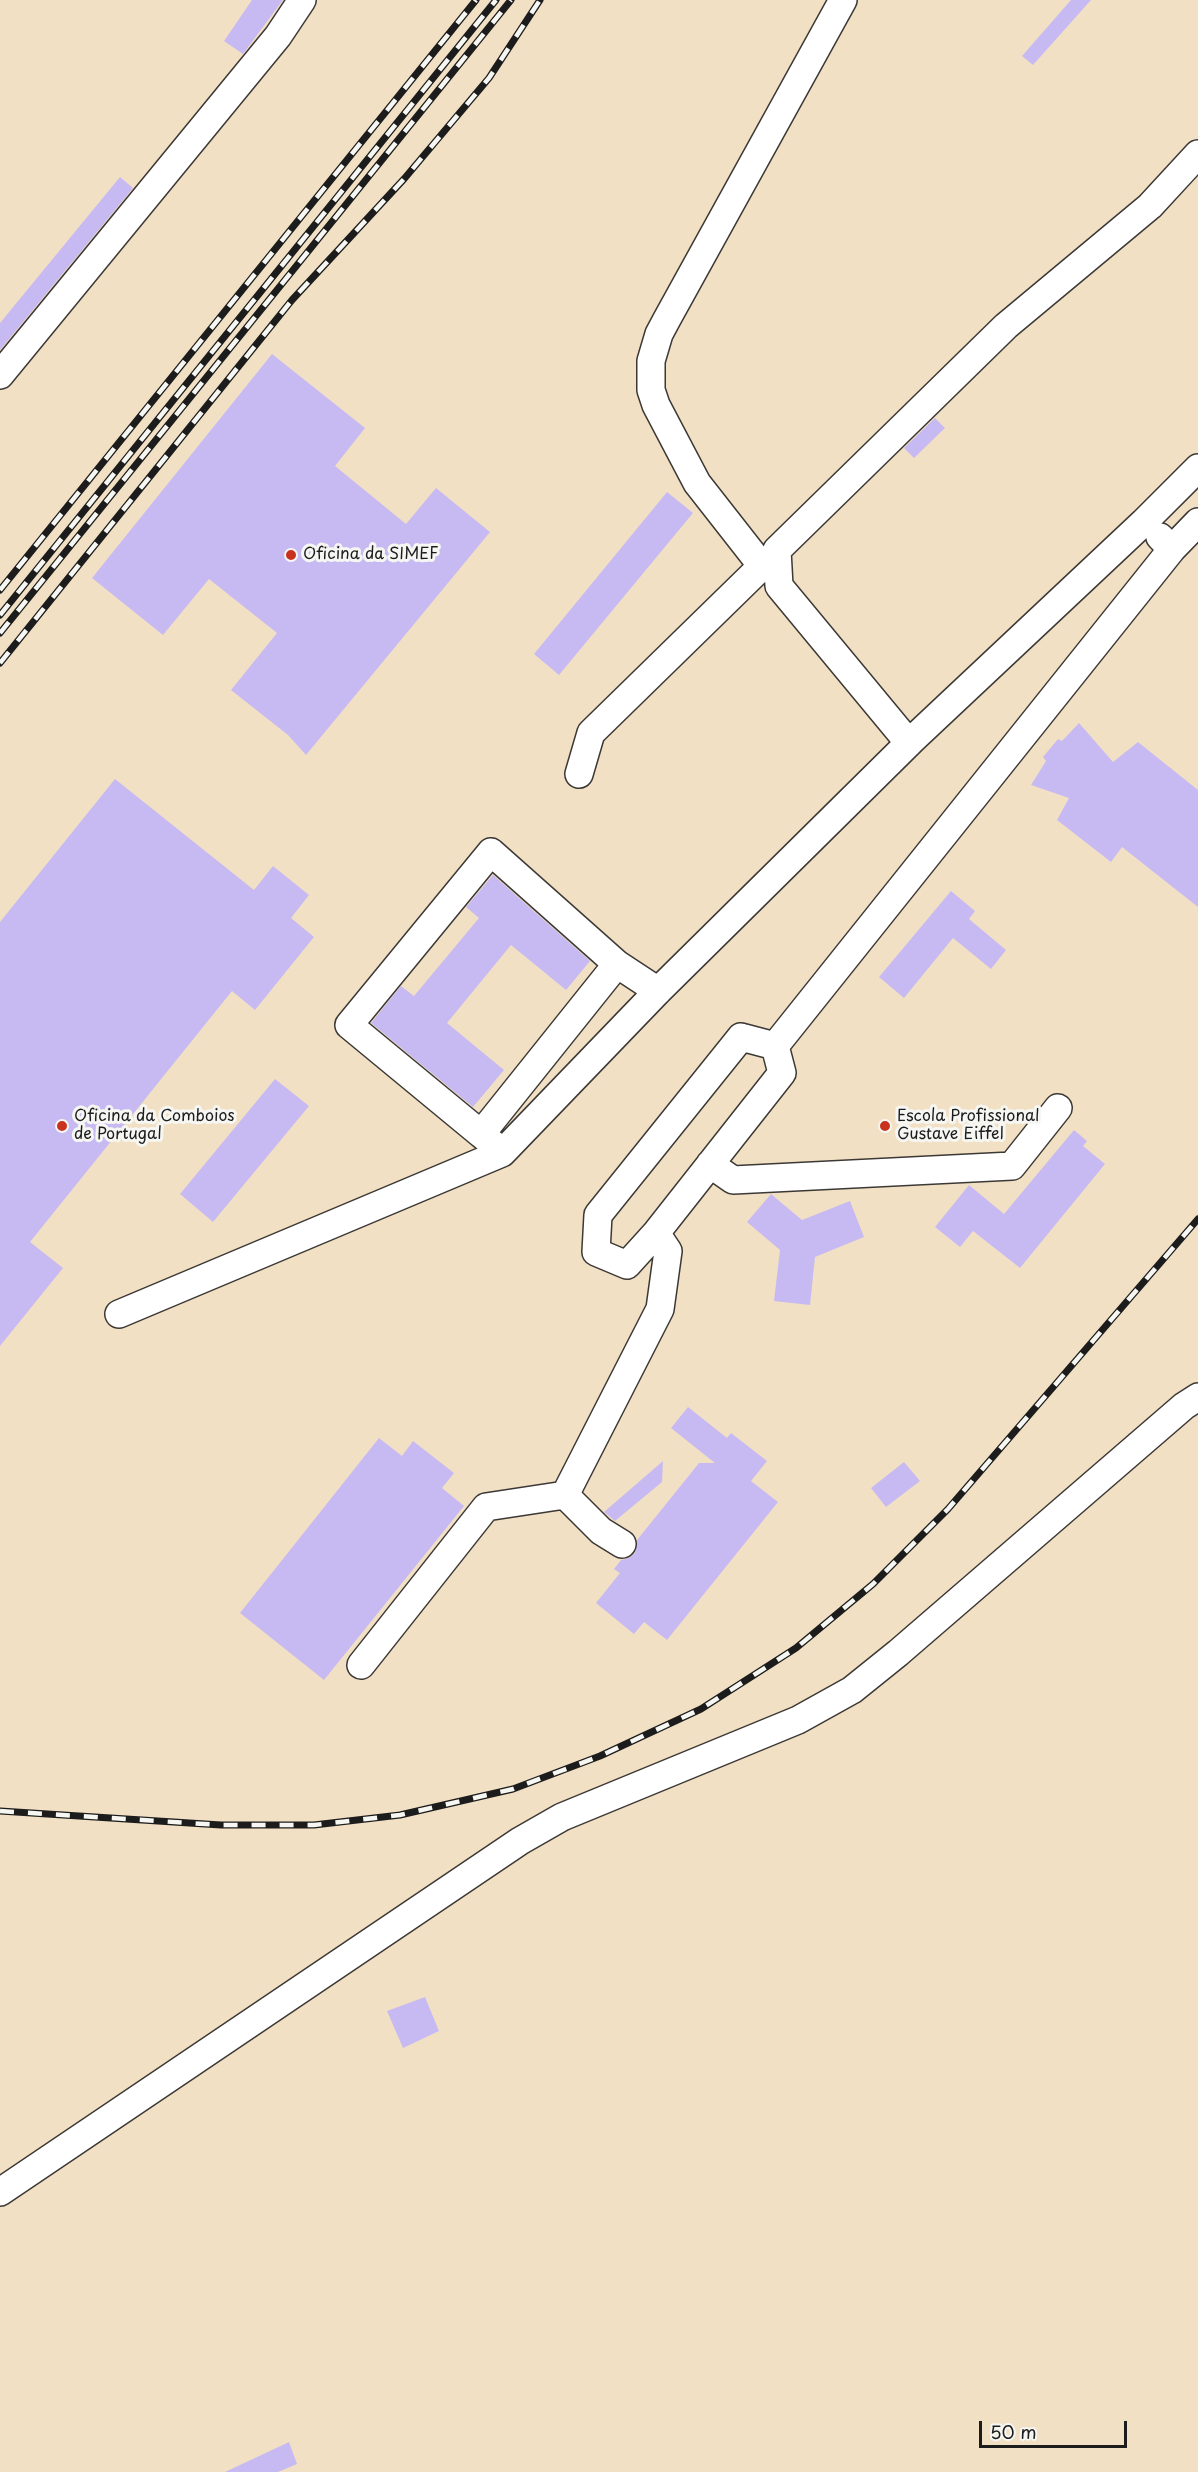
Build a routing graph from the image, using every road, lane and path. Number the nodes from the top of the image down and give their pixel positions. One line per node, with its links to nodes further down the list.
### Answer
1 (302, 0): 4 (street)
2 (843, 0): 9 (street)
3 (1198, 154): 9 (street)
4 (0, 375)
5 (1198, 468): 6 (street)
6 (1144, 522): 8 (street); 10 (street)
7 (1198, 522): 8 (street)
8 (1172, 549): 14 (street)
9 (770, 564): 10 (street); 11 (street)
10 (909, 743): 13 (street)
11 (579, 774)
12 (617, 964): 13 (street); 16 (street); 16 (street)
13 (658, 991): 17 (street)
14 (775, 1046): 18 (street); 19 (street)
15 (1058, 1108): 18 (street)
16 (481, 1134): 17 (street)
17 (502, 1153): 20 (street)
18 (710, 1164): 19 (street)
19 (656, 1233): 22 (street)
20 (119, 1314)
21 (1198, 1397): 25 (street)
22 (565, 1495): 23 (street); 24 (street)
23 (622, 1544)
24 (360, 1665)
25 (0, 2192)

